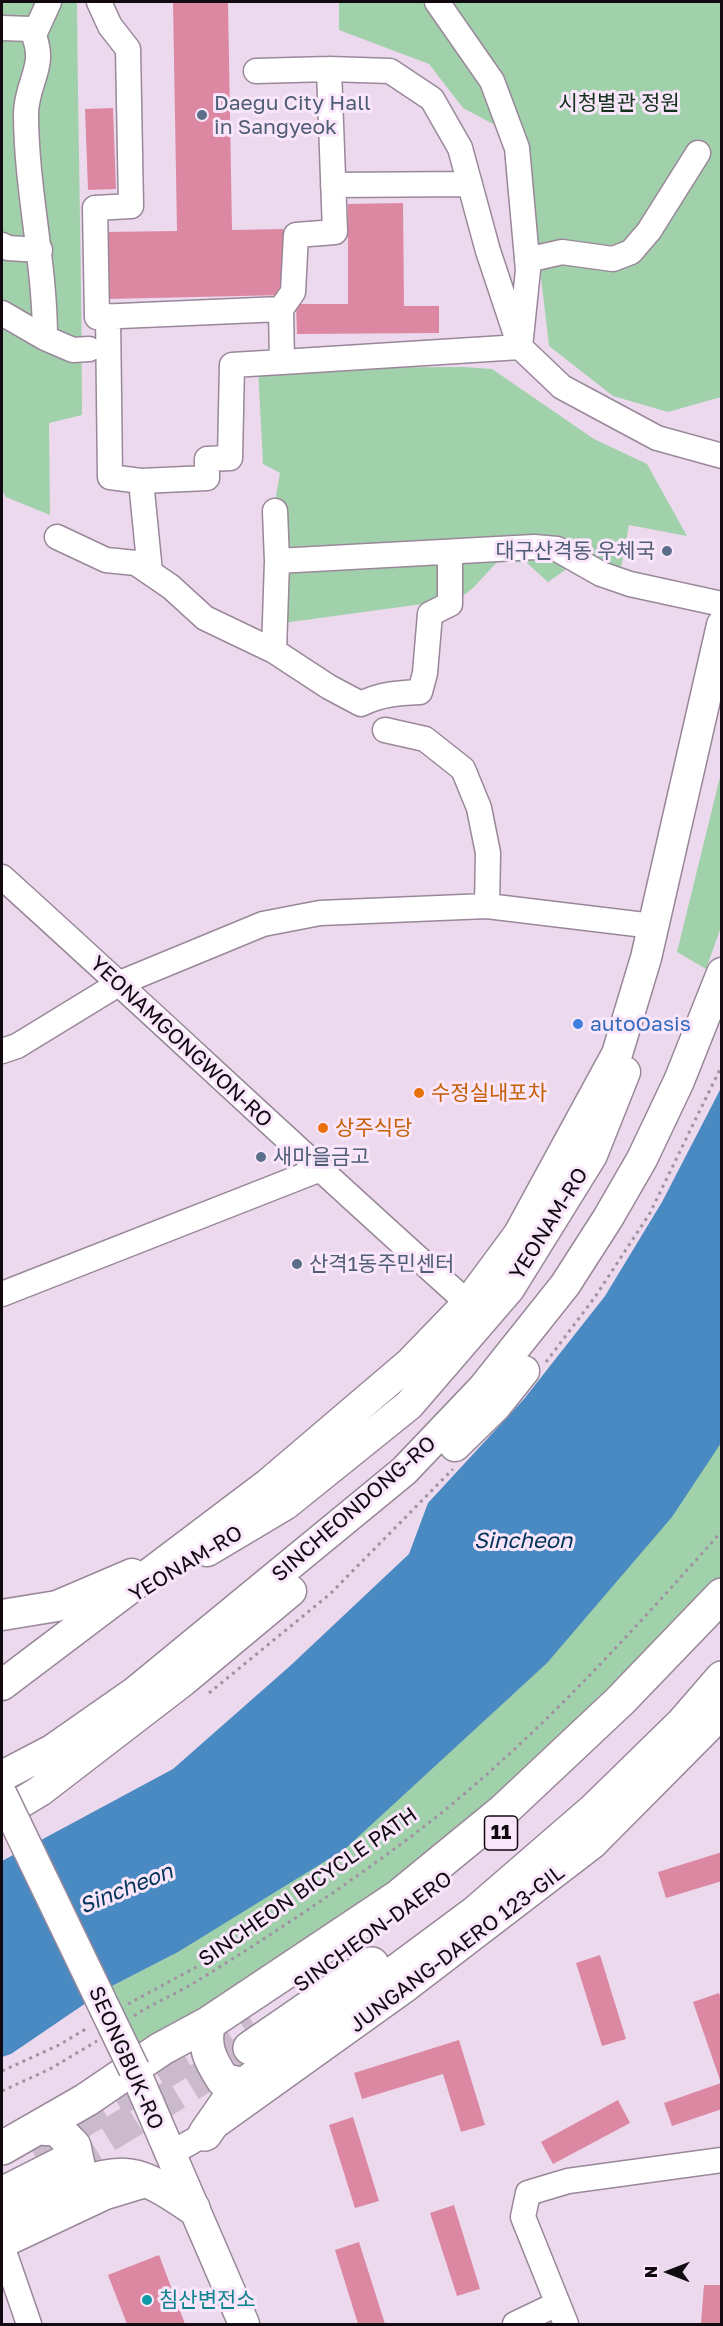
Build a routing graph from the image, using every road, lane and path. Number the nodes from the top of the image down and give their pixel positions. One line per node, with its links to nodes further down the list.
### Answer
1 (49, 2): 5 (street)
2 (99, 2): 16 (street)
3 (437, 2): 13 (street)
4 (2, 28): 5 (street)
5 (34, 35): 12 (street)
6 (329, 69): 7 (street); 9 (street); 10 (street)
7 (256, 71)
8 (698, 153): 13 (street)
9 (470, 184): 10 (street); 18 (street)
10 (333, 185): 14 (street)
11 (2, 245): 12 (street)
12 (39, 250): 17 (street)
13 (527, 260): 18 (street)
14 (281, 309): 16 (street); 20 (street)
15 (2, 314): 17 (street)
16 (108, 316): 22 (street)
17 (45, 338): 19 (street)
18 (520, 347): 20 (street); 21 (street)
19 (81, 349)
20 (282, 362): 22 (street)
21 (722, 456)
22 (141, 481): 27 (street)
23 (275, 511): 26 (street)
24 (57, 537): 27 (street)
25 (450, 552): 26 (street); 28 (street); 31 (street)
26 (277, 561): 31 (street)
27 (150, 572): 31 (street)
28 (722, 604)
29 (722, 625): 35 (main road, YEONAM-RO)
30 (722, 637): 48 (main road, YEONAM-RO)
31 (274, 651)
32 (385, 730): 34 (street)
33 (2, 877): 37 (street, YEONAMGONGWON-RO)
34 (487, 906): 35 (street); 37 (street)
35 (653, 926): 42 (main road, YEONAM-RO)
36 (722, 973): 53 (main road, SINCHEONDONG-RO)
37 (120, 983): 39 (street); 40 (street, YEONAMGONGWON-RO)
38 (722, 1026): 55 (main road, SINCHEONDONG-RO)
39 (2, 1051)
40 (318, 1170): 41 (street); 42 (street, YEONAMGONGWON-RO)
41 (2, 1294)
42 (468, 1304): 44 (main road, YEONAM-RO)
43 (722, 1531): 56 (path, SINCHEON BICYCLE PATH)
44 (173, 1557): 47 (main road); 48 (main road)
45 (722, 1595): 57 (highway)
46 (722, 1614): 49 (highway, SINCHEON-DAERO / 11)
47 (2, 1615)
48 (88, 1622): 51 (main road)
49 (722, 1654)
50 (722, 1678): 60 (highway)
51 (2, 1685)
52 (717, 1728): 62 (street, JUNGANG-DAERO 123-GIL)
53 (2, 1776)
54 (2, 1795): 59 (main road, SEONGBUK-RO, bridge)
55 (2, 1814)
56 (133, 2017)
57 (209, 2024): 59 (highway); 60 (highway)
58 (105, 2036): 61 (path)
59 (134, 2068): 63 (highway); 64 (main road, SEONGBUK-RO)
60 (244, 2085): 62 (highway)
61 (2, 2091)
62 (205, 2134): 64 (street, JUNGANG-DAERO 123-GIL)
63 (24, 2142): 67 (highway); 70 (highway)
64 (170, 2154): 71 (main road, SEONGBUK-RO)
65 (722, 2160): 74 (street)
66 (65, 2163): 69 (highway)
67 (2, 2166)
68 (152, 2183): 70 (highway); 71 (highway); 73 (street)
69 (2, 2194)
70 (56, 2195): 72 (highway)
71 (193, 2208): 76 (main road, SEONGBUK-RO)
72 (2, 2221)
73 (2, 2246): 75 (street)
74 (562, 2314): 77 (street)
75 (29, 2325)
76 (244, 2325)
77 (515, 2325)

